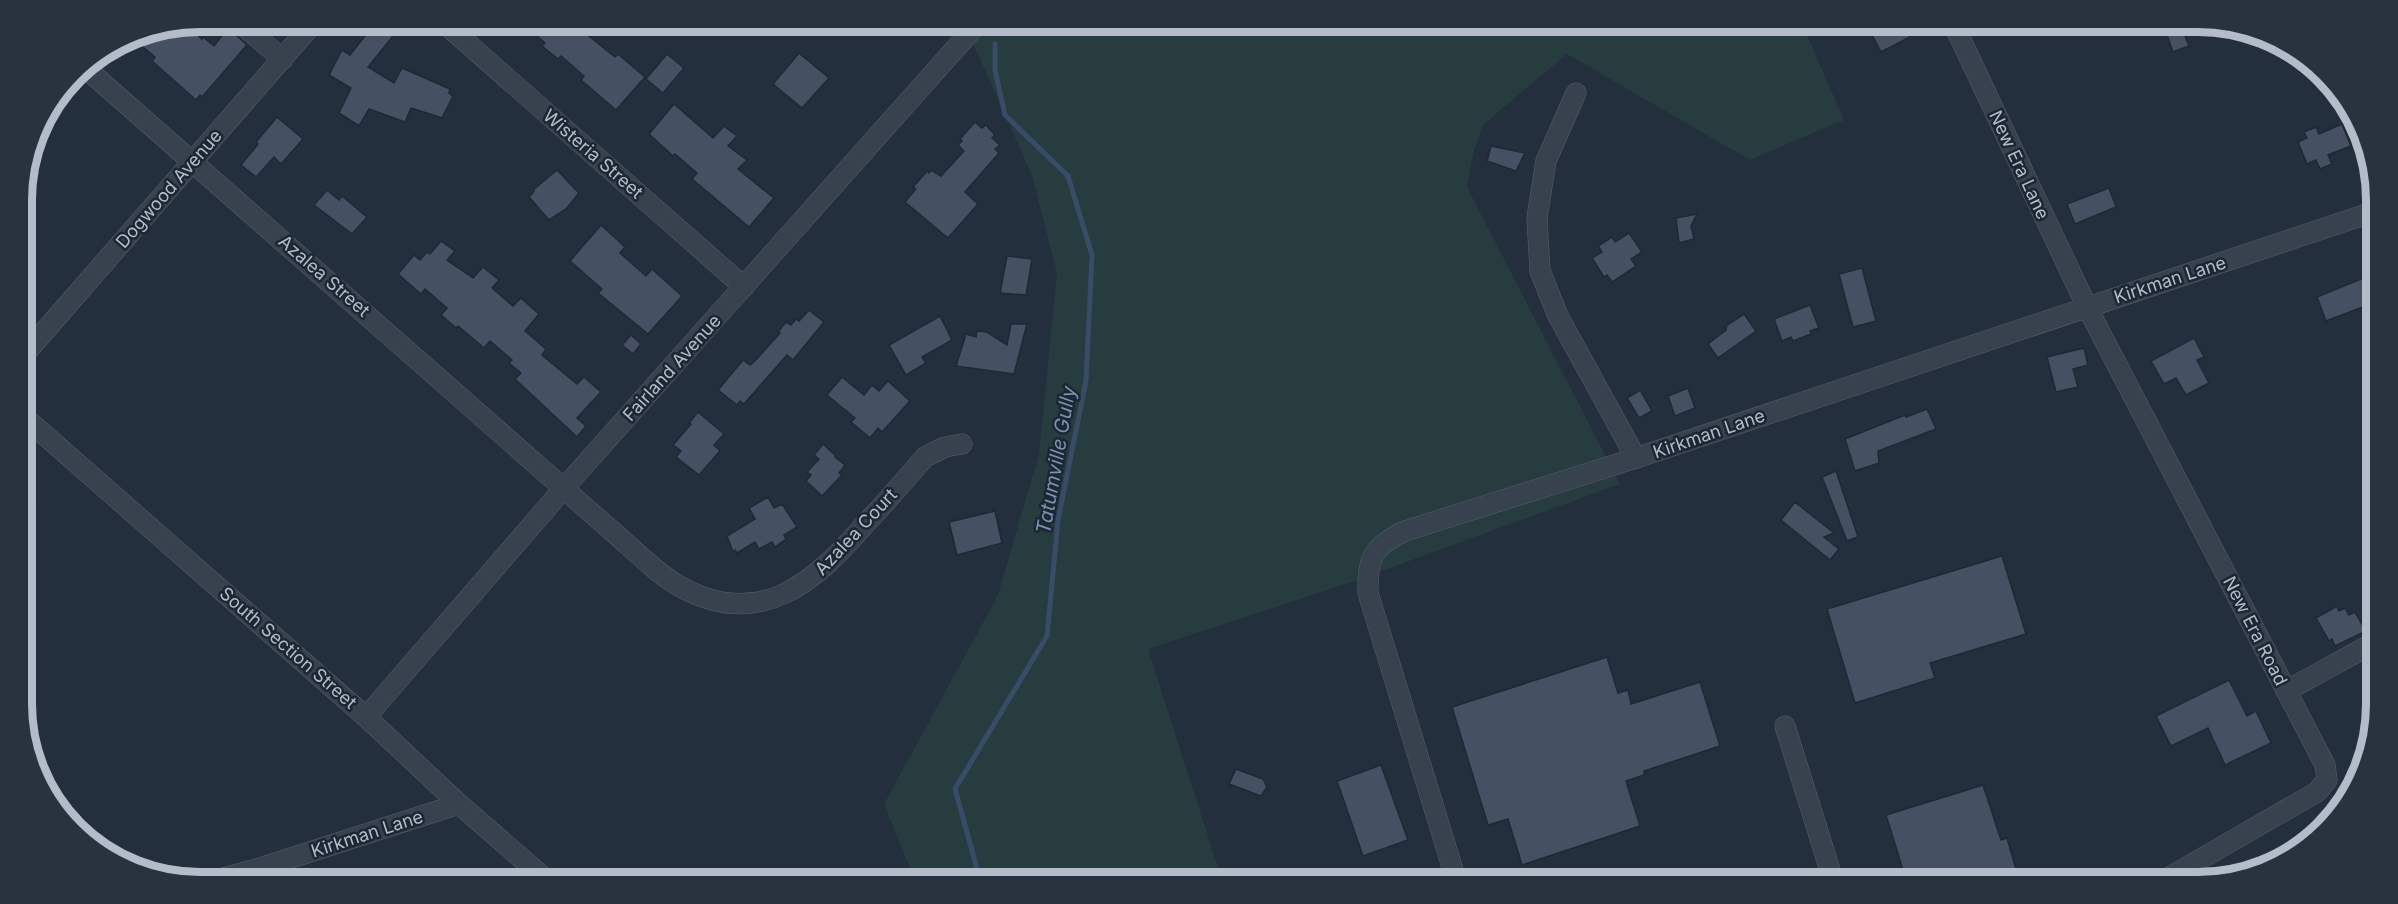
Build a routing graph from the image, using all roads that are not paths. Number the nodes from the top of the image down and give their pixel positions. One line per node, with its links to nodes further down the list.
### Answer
1 (250, 32): 6 (street)
2 (306, 32): 6 (street, Dogwood Avenue)
3 (454, 32): 11 (street, Wisteria Street)
4 (970, 32): 11 (street, Fairland Avenue)
5 (1957, 32): 12 (street, New Era Lane)
6 (283, 59): 9 (street, Dogwood Avenue)
7 (90, 72): 9 (street, Azalea Street)
8 (1576, 93): 16 (street)
9 (194, 161): 13 (street, Dogwood Avenue); 17 (street, Azalea Street)
10 (2366, 214): 12 (street, Kirkman Lane)
11 (744, 287): 17 (street, Fairland Avenue)
12 (2087, 307): 16 (street, Kirkman Lane); 19 (street, New Era Road)
13 (32, 346)
14 (32, 424): 20 (street, South Section Street)
15 (962, 444): 17 (street, Azalea Court)
16 (1636, 458): 25 (street, Kirkman Lane)
17 (564, 488): 20 (street, Fairland Avenue)
18 (2366, 647): 19 (street)
19 (2286, 690): 27 (street, New Era Road)
20 (366, 717): 22 (street, South Section Street)
21 (1785, 726): 26 (street)
22 (459, 804): 23 (street, Kirkman Lane); 24 (street, South Section Street)
23 (275, 872)
24 (537, 872)
25 (1454, 872)
26 (1831, 872)
27 (2178, 872)

